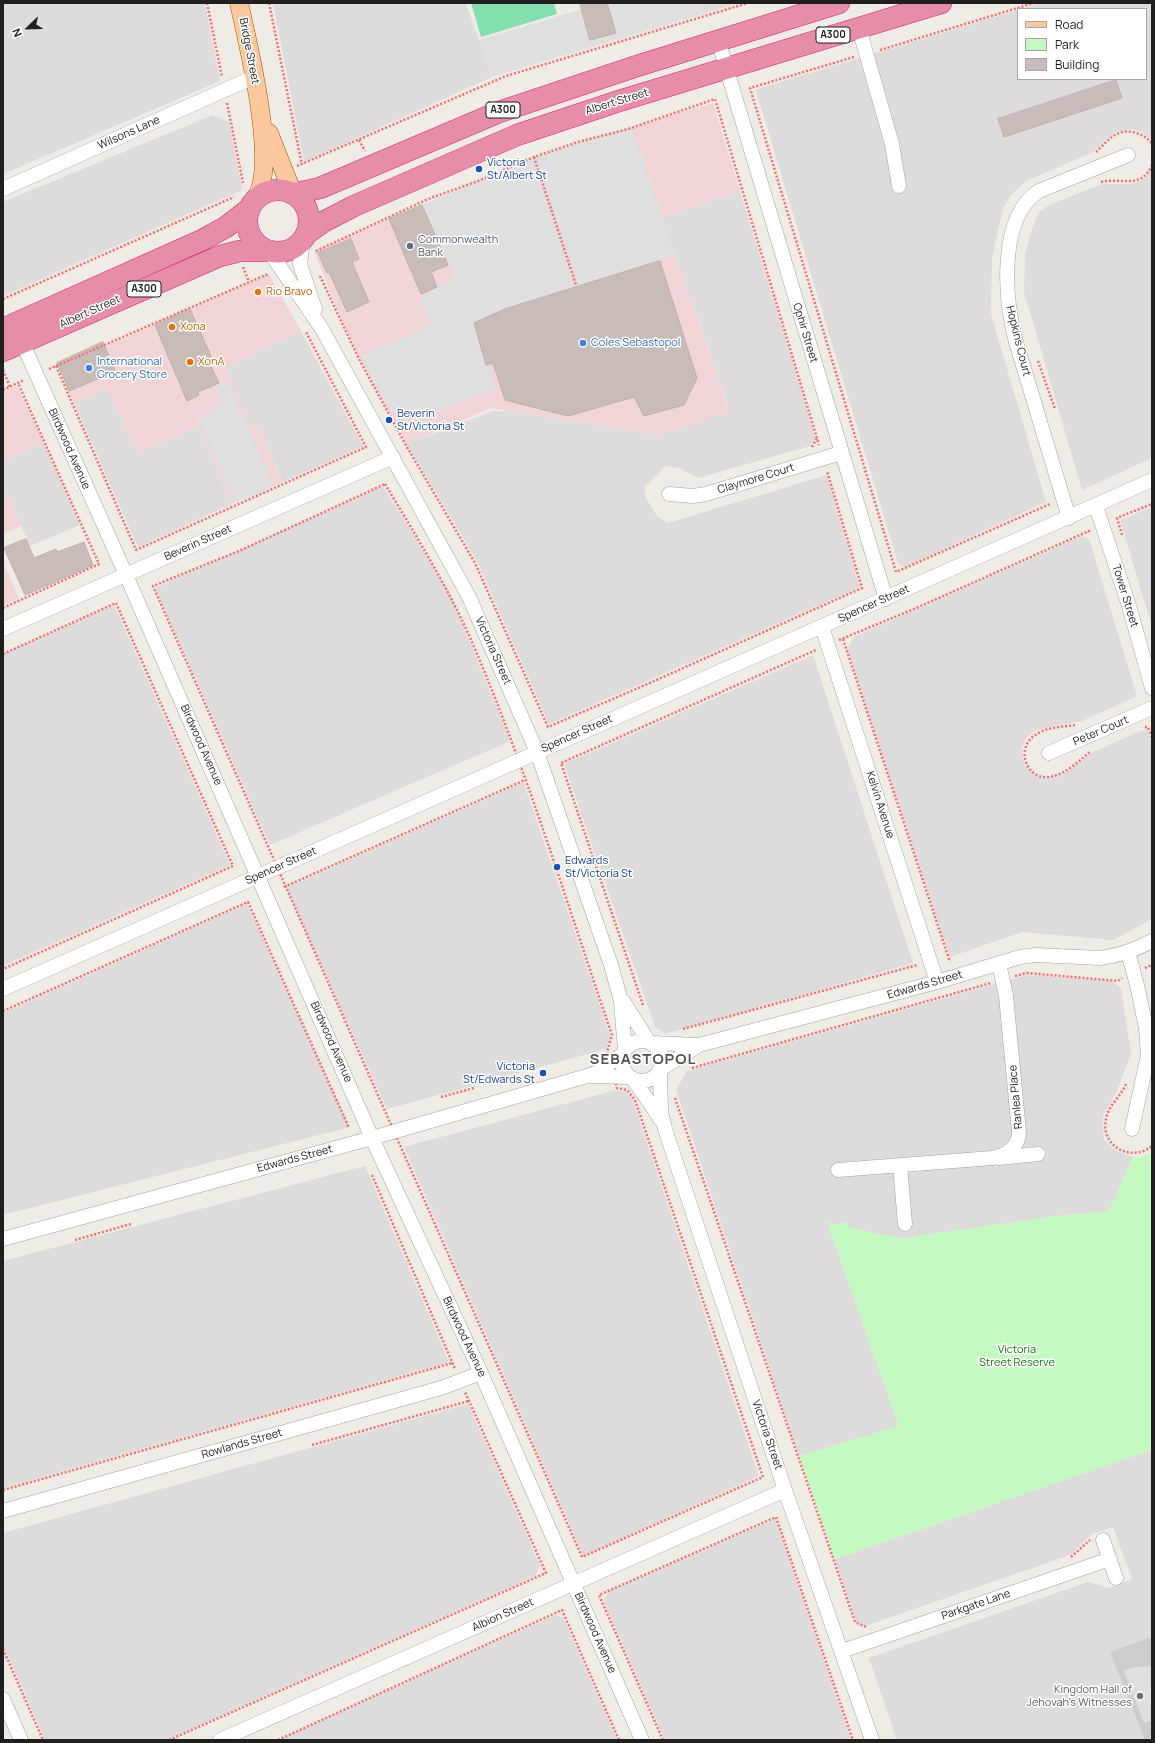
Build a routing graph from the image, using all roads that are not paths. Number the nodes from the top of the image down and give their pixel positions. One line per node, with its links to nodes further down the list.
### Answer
1 (239, 3): 7 (main road, Bridge Street)
2 (839, 3): 5 (highway, A300)
3 (941, 3): 4 (highway, Albert Street / A300)
4 (860, 28): 6 (highway, Albert Street / A300); 10 (street)
5 (718, 40): 6 (street, Ophir Street); 13 (highway, A300)
6 (726, 68): 14 (highway, Albert Street / A300); 20 (street, Ophir Street)
7 (254, 77): 8 (main road, Bridge Street); 11 (street, Wilsons Lane)
8 (258, 100): 12 (main road); 13 (main road)
9 (1128, 155): 25 (street, Hopkins Court)
10 (899, 186)
11 (3, 189)
12 (246, 194): 13 (highway, Albert Street); 15 (highway); 16 (highway, Albert Street / A300)
13 (293, 194): 14 (highway)
14 (303, 244): 15 (highway, Albert Street); 17 (street, Victoria Street)
15 (269, 251): 17 (street, Victoria Street); 18 (highway, Albert Street / A300)
16 (3, 329)
17 (322, 329): 21 (street, Victoria Street)
18 (22, 342): 19 (highway, Albert Street / A300); 26 (street, Birdwood Avenue)
19 (3, 351)
20 (841, 453): 23 (street, Claymore Court); 27 (street, Ophir Street)
21 (392, 457): 26 (street, Beverin Street); 32 (street, Victoria Street)
22 (1152, 480): 24 (street, Spencer Street)
23 (669, 494)
24 (1096, 506): 25 (street, Spencer Street); 30 (street, Tower Street)
25 (1069, 518): 27 (street, Spencer Street)
26 (126, 575): 29 (street, Beverin Street); 34 (street, Birdwood Avenue)
27 (886, 599): 28 (street, Spencer Street)
28 (822, 627): 32 (street, Spencer Street); 38 (street, Kelvin Avenue)
29 (3, 629)
30 (1152, 688)
31 (1152, 708): 33 (street, Peter Court)
32 (537, 752): 34 (street, Spencer Street); 40 (street, Victoria Street)
33 (1049, 753)
34 (258, 876): 39 (street, Spencer Street); 49 (street, Birdwood Avenue)
35 (1152, 941): 36 (street, Edwards Street)
36 (1128, 952): 37 (street, Edwards Street); 48 (street)
37 (999, 963): 38 (street, Edwards Street); 51 (street, Ranlea Place)
38 (937, 982): 42 (street, Edwards Street)
39 (3, 989)
40 (620, 993): 41 (street, Victoria Street); 43 (street, Victoria Street)
41 (650, 1042): 42 (street, Edwards Street); 43 (street); 45 (street)
42 (699, 1045): 45 (street, Edwards Street)
43 (624, 1052): 44 (street); 46 (street)
44 (612, 1070): 46 (street, Edwards Street); 49 (street, Edwards Street)
45 (660, 1070): 46 (street); 47 (street, Victoria Street)
46 (631, 1077): 47 (street, Victoria Street)
47 (665, 1129): 57 (street, Victoria Street)
48 (1132, 1130)
49 (372, 1138): 55 (street, Edwards Street); 56 (street, Birdwood Avenue)
50 (1038, 1154): 51 (street)
51 (992, 1158): 52 (street, Ranlea Place)
52 (900, 1165): 53 (street, Ranlea Place); 54 (street)
53 (838, 1170)
54 (905, 1224)
55 (3, 1239)
56 (481, 1373): 58 (street, Rowlands Street); 62 (street, Birdwood Avenue)
57 (786, 1490): 62 (street, Albion Street); 63 (street, Victoria Street)
58 (3, 1511)
59 (1097, 1540): 60 (street)
60 (1110, 1559): 61 (street); 63 (street, Parkgate Lane)
61 (1116, 1578)
62 (574, 1584): 66 (street, Albion Street); 67 (street, Birdwood Avenue)
63 (842, 1651): 68 (street, Victoria Street)
64 (3, 1699): 65 (street)
65 (21, 1740)
66 (220, 1740)
67 (642, 1740)
68 (872, 1740)

